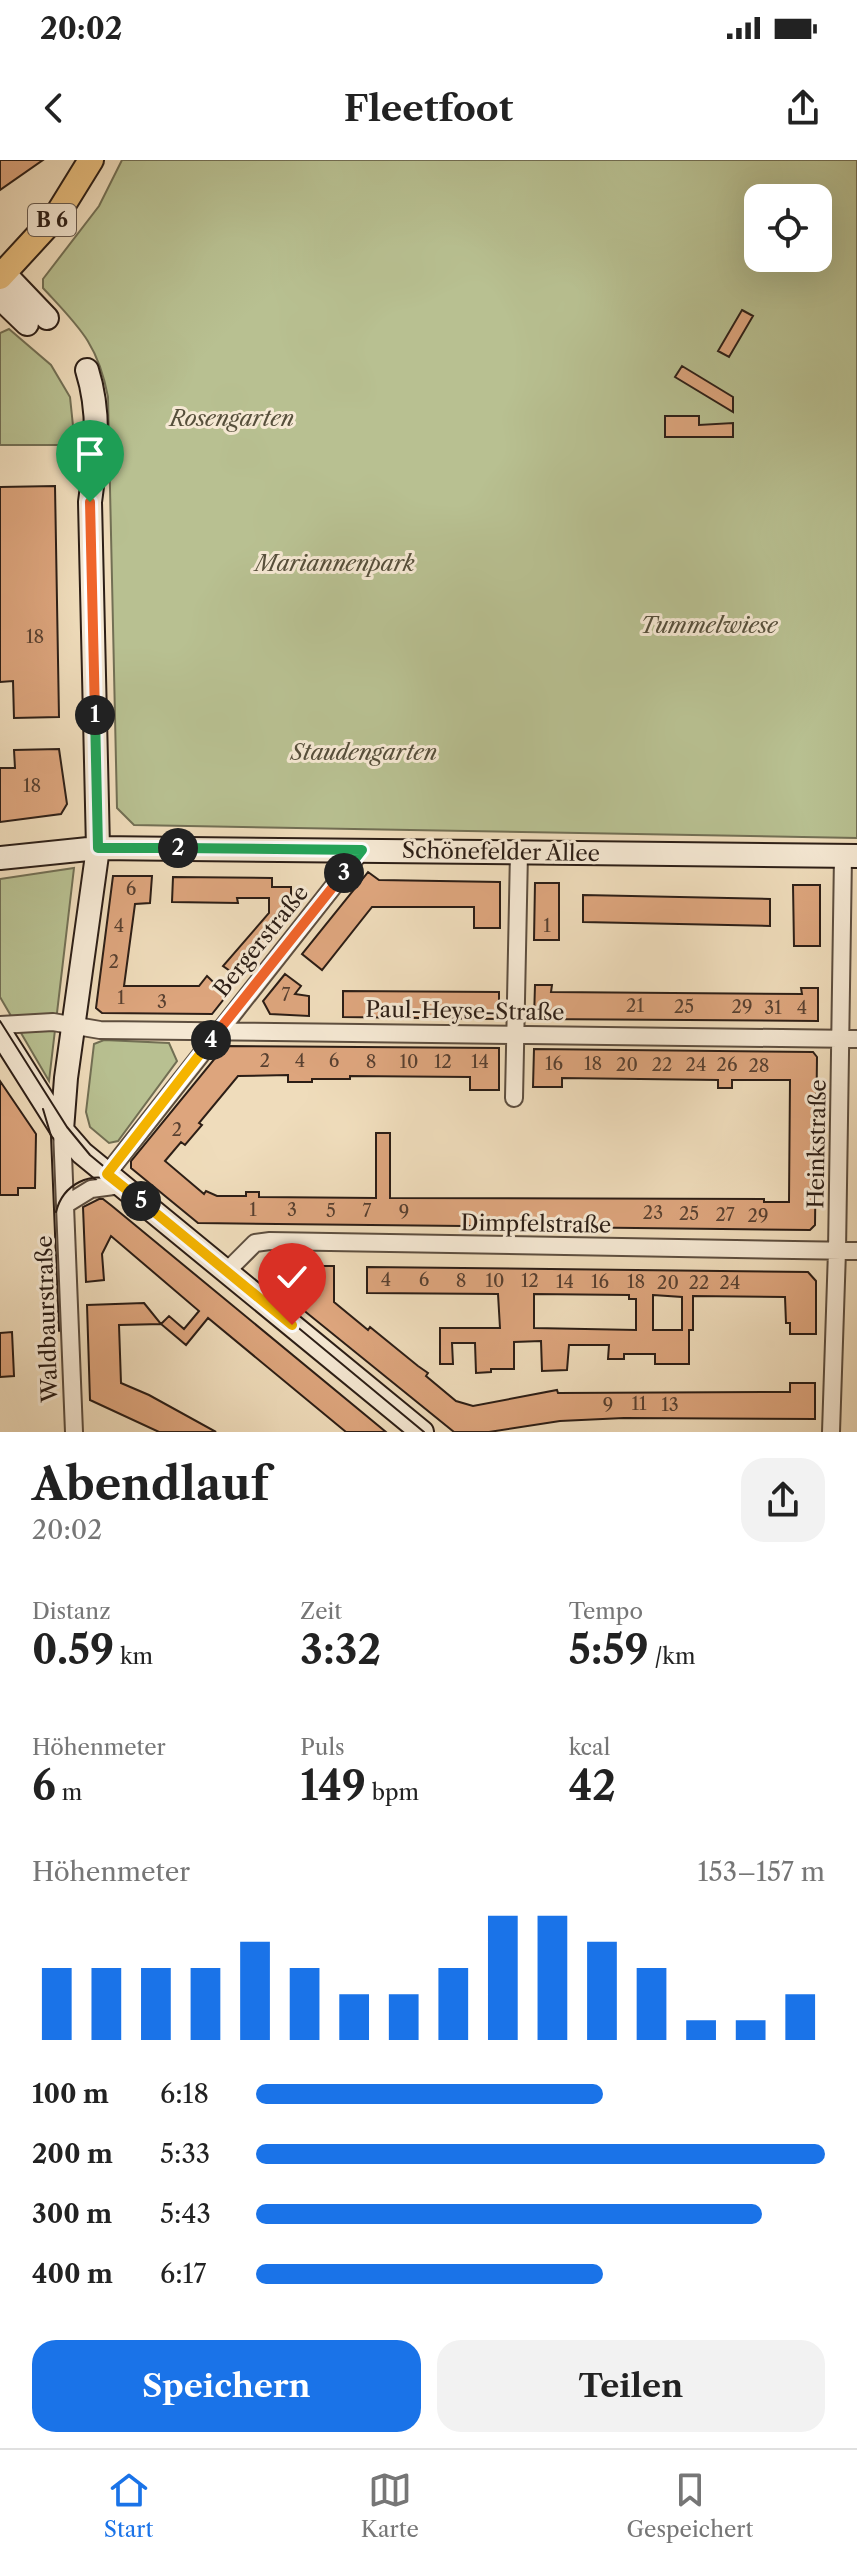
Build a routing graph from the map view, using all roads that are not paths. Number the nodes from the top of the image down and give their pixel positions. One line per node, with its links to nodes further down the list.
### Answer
1 (91, 160): 2 (main road, B 6)
2 (2, 275): 3 (main road)
3 (0, 298)
4 (87, 370): 5 (main road)
5 (98, 848): 6 (main road, Schönefelder Allee); 9 (main road, Schönefelder Allee); 11 (main road)
6 (362, 850): 7 (main road, Schönefelder Allee); 12 (street, Bergerstraße)
7 (519, 852): 8 (main road, Schönefelder Allee); 14 (street)
8 (850, 856): 15 (street, Heinkstraße)
9 (0, 858)
10 (0, 1025): 11 (street, Paul-Heyse-Straße)
11 (73, 1027): 12 (street, Paul-Heyse-Straße); 17 (main road)
12 (218, 1030): 14 (street, Paul-Heyse-Straße); 18 (street, Bergerstraße)
13 (0, 1032): 17 (main road)
14 (516, 1034): 15 (street, Paul-Heyse-Straße); 16 (street)
15 (849, 1039): 20 (street, Heinkstraße)
16 (514, 1098)
17 (62, 1130): 18 (main road); 19 (street, Waldbaurstraße)
18 (114, 1179): 19 (street, Waldbaurstraße); 22 (main road)
19 (65, 1205): 23 (street, Waldbaurstraße)
20 (837, 1251): 21 (street, Dimpfelstraße); 22 (street, Dimpfelstraße); 25 (street, Heinkstraße)
21 (857, 1251)
22 (227, 1271): 24 (main road)
23 (74, 1432)
24 (421, 1432)
25 (831, 1432)

